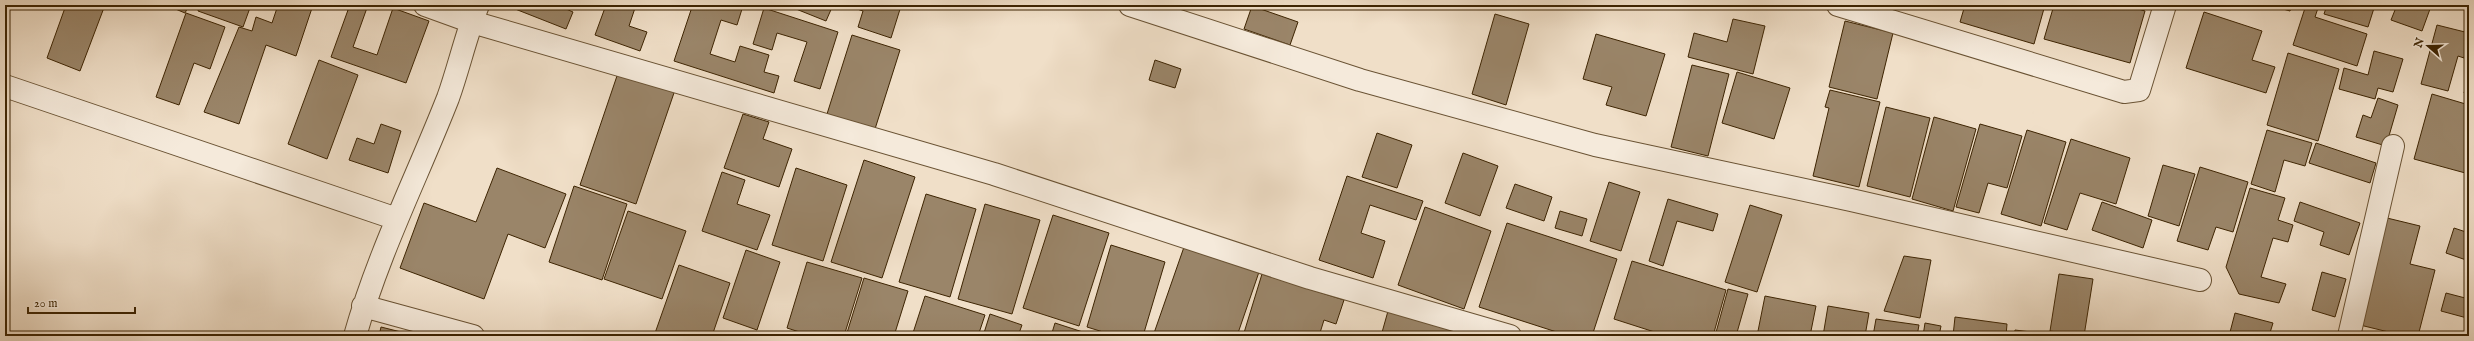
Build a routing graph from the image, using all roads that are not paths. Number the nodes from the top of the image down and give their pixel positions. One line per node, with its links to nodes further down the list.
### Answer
1 (425, 5): 5 (street)
2 (1130, 5): 9 (street)
3 (1838, 5): 4 (street)
4 (2164, 5)
5 (475, 13): 8 (street); 14 (street)
6 (5, 86): 8 (street)
7 (2393, 146): 11 (street)
8 (397, 219): 10 (street)
9 (2200, 280)
10 (363, 306): 12 (street); 13 (street)
11 (2352, 335)
12 (355, 336)
13 (472, 336)
14 (1510, 336)

